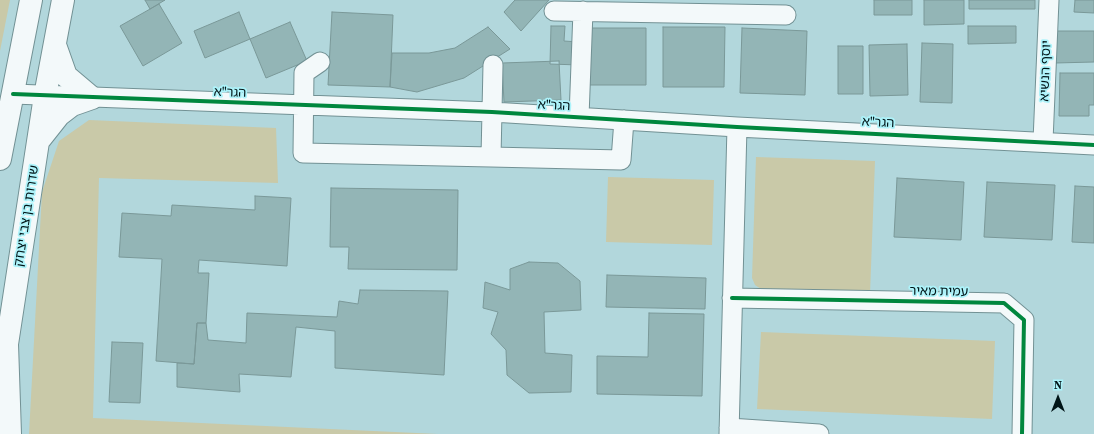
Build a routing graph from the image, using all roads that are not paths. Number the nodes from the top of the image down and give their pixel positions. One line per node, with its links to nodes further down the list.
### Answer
1 (31, 0): 10 (main road)
2 (63, 0): 7 (main road, שדרות בן צבי יצחק)
3 (1048, 0): 19 (street, יוסף הנשיא)
4 (554, 11): 5 (street)
5 (583, 11): 6 (street); 15 (street)
6 (786, 15)
7 (54, 43): 11 (main road, שדרות בן צבי יצחק); 12 (main road)
8 (320, 62): 13 (street)
9 (493, 65): 14 (street)
10 (13, 94): 11 (street, הגר"א); 22 (main road)
11 (45, 96): 12 (street, הגר"א); 18 (main road, שדרות בן צבי יצחק)
12 (92, 98): 13 (street, הגר"א); 18 (main road)
13 (303, 106): 14 (street, הגר"א); 21 (street)
14 (492, 112): 15 (street, הגר"א); 21 (street)
15 (579, 117): 16 (street, הגר"א)
16 (624, 120): 17 (street, הגר"א); 21 (street)
17 (737, 127): 19 (street, הגר"א); 23 (street)
18 (39, 141): 25 (main road, שדרות בן צבי יצחק)
19 (1043, 141): 20 (street, הגר"א)
20 (1094, 145)
21 (491, 157)
22 (0, 159)
23 (732, 298): 24 (street); 27 (street, עמית מאיר)
24 (729, 431): 26 (street)
25 (10, 434)
26 (819, 434)
27 (1022, 434)

